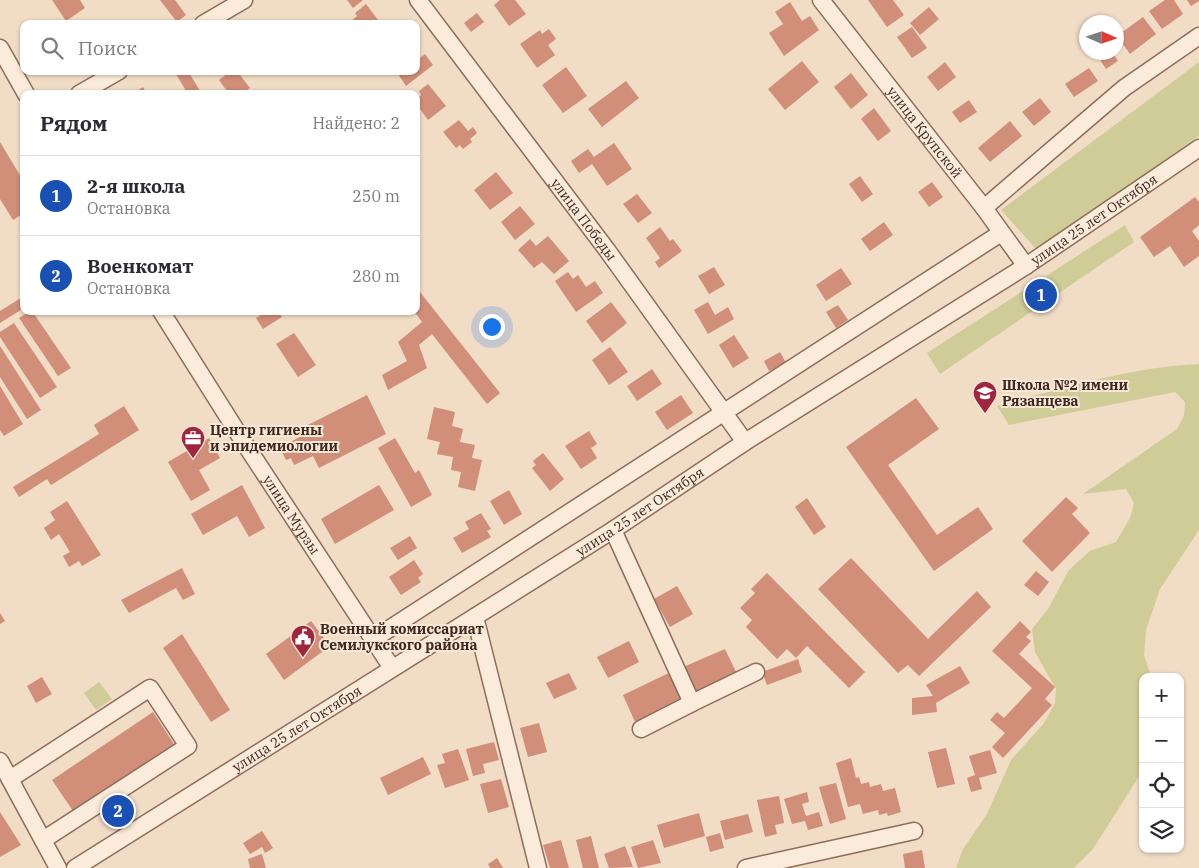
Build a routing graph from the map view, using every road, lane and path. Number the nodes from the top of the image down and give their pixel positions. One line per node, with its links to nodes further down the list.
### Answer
1 (244, 0): 4 (street)
2 (418, 0): 15 (street, улица Победы)
3 (821, 0): 11 (street, улица Крупской)
4 (210, 20)
5 (1199, 36): 11 (street)
6 (0, 48): 8 (street)
7 (112, 75): 9 (street)
8 (24, 90)
9 (86, 90)
10 (1199, 148): 13 (street, улица 25 лет Октября)
11 (984, 208): 12 (street, улица Крупской)
12 (1001, 234): 13 (street, улица Крупской); 15 (street)
13 (1026, 266): 16 (street, улица 25 лет Октября)
14 (164, 315): 19 (street, улица Мурзы)
15 (724, 411): 16 (street, улица Победы); 19 (street)
16 (745, 442): 17 (street, улица 25 лет Октября)
17 (613, 530): 18 (street, улица 25 лет Октября); 22 (street)
18 (475, 617): 20 (street, улица 25 лет Октября); 30 (street)
19 (372, 640): 20 (street, улица Мурзы)
20 (392, 668): 29 (street, улица 25 лет Октября)
21 (756, 672): 22 (street)
22 (692, 703): 23 (street)
23 (641, 729)
24 (0, 761): 25 (street)
25 (10, 779): 27 (street); 27 (street)
26 (914, 831): 31 (street)
27 (43, 840): 28 (street)
28 (58, 868)
29 (75, 868)
30 (538, 868)
31 (746, 868)

